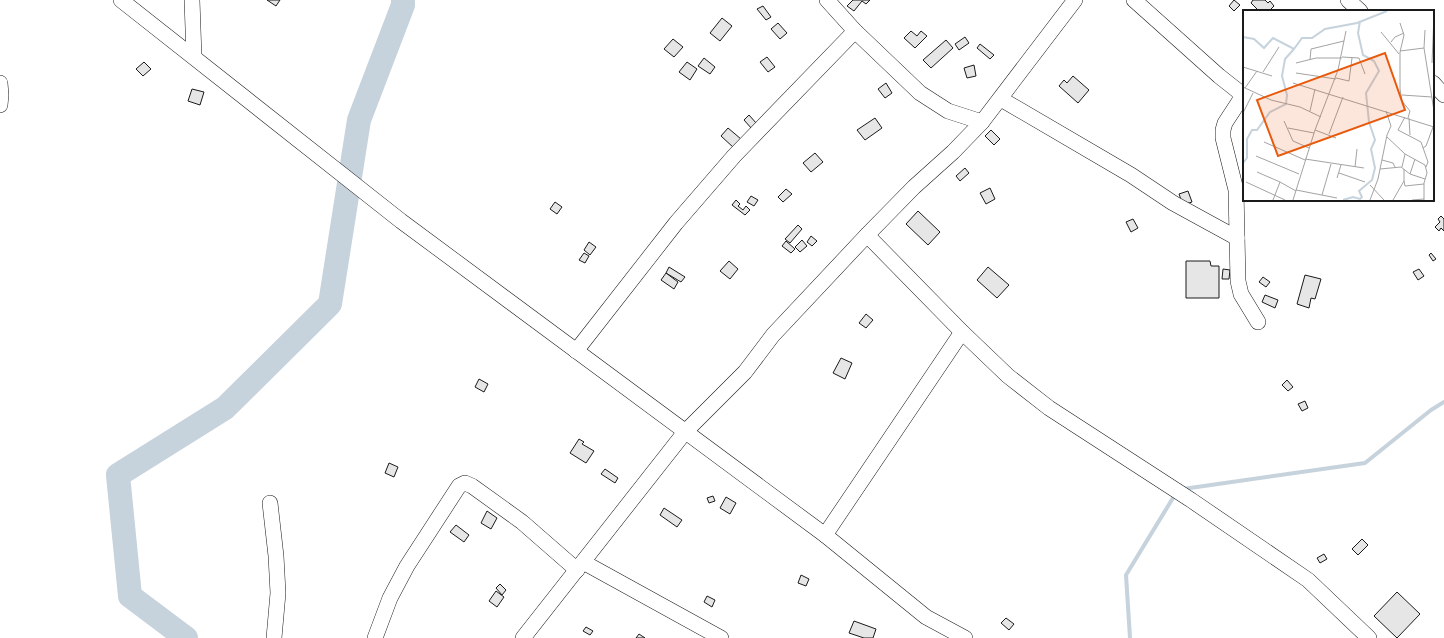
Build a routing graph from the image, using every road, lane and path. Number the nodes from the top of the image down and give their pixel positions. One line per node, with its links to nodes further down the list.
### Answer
1 (121, 0): 9 (street)
2 (192, 0): 9 (street)
3 (827, 0): 8 (street)
4 (1075, 0): 13 (street)
5 (1134, 0): 17 (street)
6 (1348, 0): 7 (street)
7 (1359, 10)
8 (855, 30): 15 (street); 20 (street)
9 (194, 57): 20 (street)
10 (0, 84): 14 (street)
11 (1434, 84): 12 (street)
12 (1444, 95)
13 (1000, 99): 15 (street); 17 (street)
14 (0, 105)
15 (982, 122): 16 (street)
16 (867, 235): 19 (street); 21 (street)
17 (1237, 238): 18 (street)
18 (1258, 322)
19 (962, 332): 23 (street); 30 (street)
20 (576, 351): 21 (street)
21 (685, 432): 23 (street); 24 (street)
22 (270, 503): 25 (street)
23 (825, 535): 29 (street)
24 (580, 566): 26 (street); 27 (street); 28 (street)
25 (274, 638)
26 (375, 638)
27 (523, 638)
28 (721, 638)
29 (965, 638)
30 (1369, 638)

